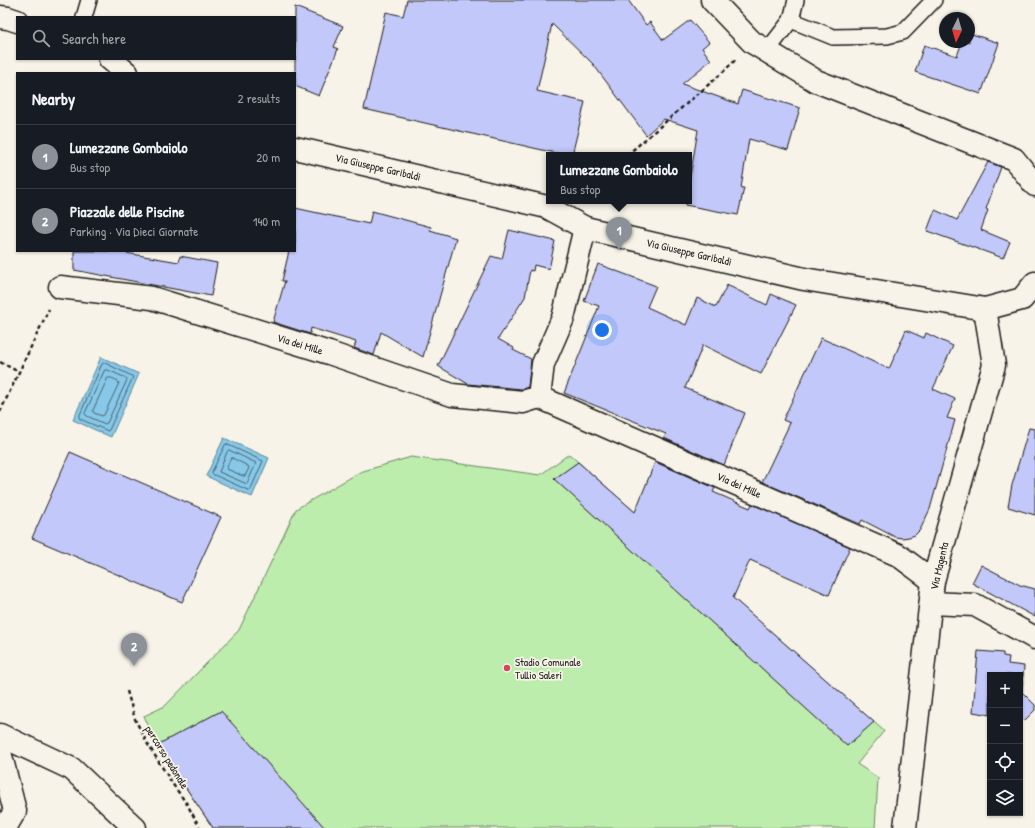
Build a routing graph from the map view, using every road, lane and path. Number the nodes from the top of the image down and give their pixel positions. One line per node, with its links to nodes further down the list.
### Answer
1 (89, 0): 5 (lane)
2 (712, 0): 9 (street)
3 (796, 0): 8 (lane)
4 (934, 0): 8 (lane)
5 (84, 16)
6 (0, 17): 7 (street)
7 (16, 20)
8 (791, 20): 9 (lane)
9 (759, 47): 13 (path); 14 (street)
10 (111, 60): 11 (street)
11 (126, 72)
12 (296, 148): 15 (street, Via Giuseppe Garibaldi)
13 (630, 152)
14 (1035, 185)
15 (585, 228): 18 (street, Via Giuseppe Garibaldi); 21 (street)
16 (1035, 283): 18 (street, Via Giuseppe Garibaldi)
17 (60, 287): 20 (path); 21 (street, Via dei Mille)
18 (985, 310): 23 (street, Via Magenta)
19 (0, 362): 20 (path)
20 (19, 372): 22 (path)
21 (539, 397): 23 (street, Via dei Mille)
22 (0, 412)
23 (933, 581): 24 (street, Via Magenta)
24 (931, 603): 25 (street); 32 (street, Via Magenta)
25 (1035, 638)
26 (127, 691): 31 (path, percorso pedonale)
27 (0, 735): 30 (street)
28 (0, 752): 29 (street)
29 (5, 828)
30 (135, 828)
31 (200, 828)
32 (905, 828)

